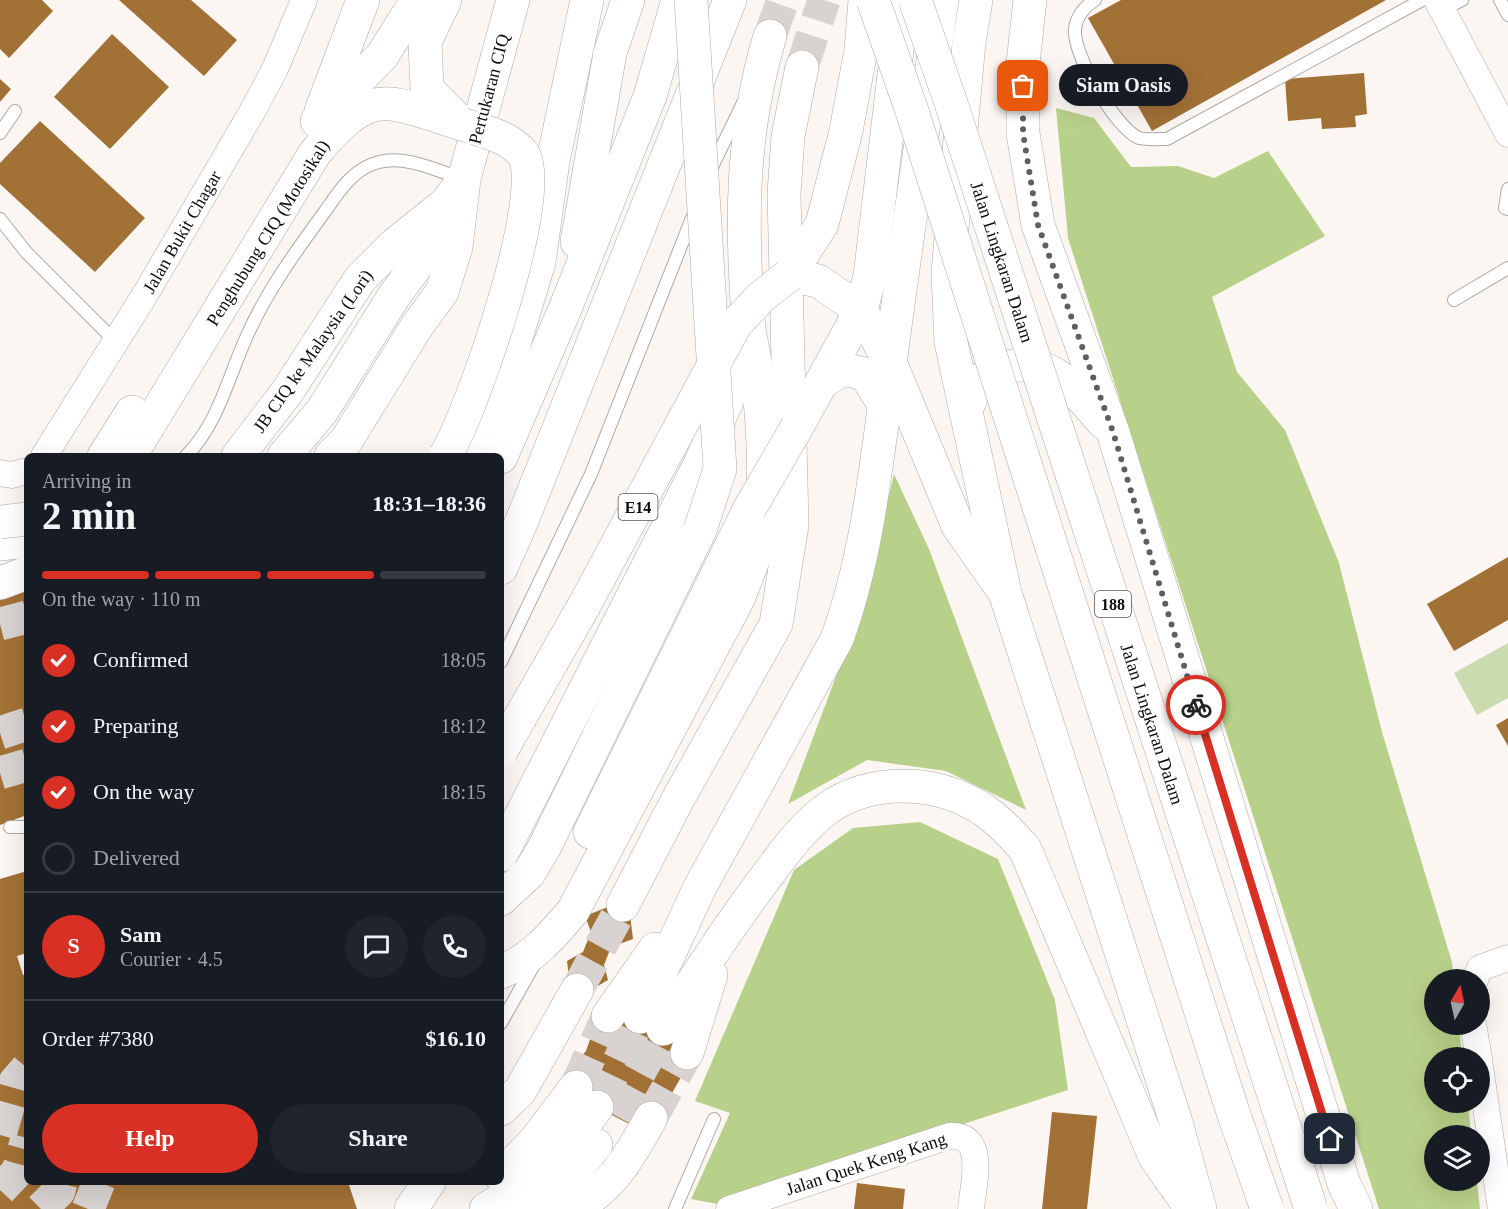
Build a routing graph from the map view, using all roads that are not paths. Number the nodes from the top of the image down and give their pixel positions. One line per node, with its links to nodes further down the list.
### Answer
1 (304, 0): 42 (street, Jalan Bukit Chagar)
2 (363, 0): 28 (main road)
3 (417, 0): 28 (main road)
4 (445, 0): 29 (main road)
5 (513, 0): 33 (main road, Pertukaran CIQ)
6 (587, 0): 57 (main road)
7 (627, 0): 39 (main road)
8 (678, 0): 39 (main road)
9 (691, 0): 76 (main road, bridge)
10 (730, 0): 66 (main road)
11 (865, 0): 37 (main road)
12 (873, 0): 106 (main road, 188, bridge)
13 (903, 0): 40 (main road)
14 (915, 0): 107 (main road, Jalan Lingkaran Dalam / 188, bridge)
15 (942, 0): 44 (main road)
16 (976, 0): 47 (main road)
17 (1030, 0): 24 (main road)
18 (1051, 0): 24 (main road)
19 (1095, 0): 21 (lane)
20 (1500, 0): 22 (lane)
21 (1441, 2): 31 (street)
22 (1508, 15)
23 (770, 36): 26 (main road)
24 (1023, 63): 48 (main road)
25 (802, 67): 77 (main road)
26 (756, 83): 41 (main road); 70 (lane)
27 (15, 111): 30 (lane)
28 (317, 121): 43 (main road)
29 (462, 124): 43 (main road, Penghubung CIQ (Motosikal)); 56 (main road, Penghubung CIQ (Motosikal), bridge)
30 (0, 133)
31 (1508, 134)
32 (1508, 189): 34 (lane)
33 (455, 191): 52 (lane); 53 (main road, JB CIQ ke Malaysia (Lori)); 54 (main road, JB CIQ ke Malaysia (Lori)); 55 (main road)
34 (1508, 208)
35 (0, 219): 42 (lane)
36 (1508, 268): 38 (lane)
37 (789, 274): 40 (main road); 71 (main road, E14, bridge)
38 (1454, 300)
39 (565, 309): 58 (main road)
40 (861, 310): 44 (main road); 45 (main road)
41 (749, 331): 74 (main road); 79 (main road)
42 (116, 342): 49 (street, Jalan Bukit Chagar)
43 (176, 361): 50 (main road); 51 (main road, Penghubung CIQ (Motosikal))
44 (890, 362): 46 (main road); 61 (main road)
45 (824, 381): 46 (main road); 81 (main road, bridge)
46 (885, 402): 61 (main road); 75 (main road)
47 (966, 411): 48 (main road); 69 (main road)
48 (1113, 432): 108 (main road)
49 (46, 453)
50 (106, 453)
51 (131, 453)
52 (188, 453)
53 (240, 453)
54 (287, 453)
55 (335, 453)
56 (448, 453)
57 (467, 453)
58 (503, 453)
59 (24, 472): 60 (street)
60 (0, 473)
61 (939, 479): 69 (main road)
62 (24, 519): 63 (main road, bridge)
63 (0, 524)
64 (24, 540): 65 (main road)
65 (0, 544)
66 (504, 561)
67 (24, 574): 68 (main road)
68 (0, 583)
69 (1005, 593): 105 (main road)
70 (504, 657)
71 (504, 746)
72 (24, 826): 73 (lane)
73 (10, 827)
74 (504, 849)
75 (700, 887): 78 (main road); 85 (main road)
76 (504, 897)
77 (623, 905)
78 (724, 933): 87 (main road); 104 (main road)
79 (548, 941): 83 (main road); 86 (lane)
80 (1508, 958): 82 (street)
81 (504, 959)
82 (1480, 969)
83 (504, 971)
84 (577, 990): 89 (main road)
85 (608, 1016)
86 (504, 1018)
87 (687, 1053)
88 (596, 1103): 93 (main road); 98 (main road); 99 (main road)
89 (504, 1106)
90 (1487, 1113): 109 (street)
91 (651, 1118): 100 (main road)
92 (714, 1119): 101 (lane)
93 (504, 1173)
94 (427, 1185): 96 (main road)
95 (490, 1185): 97 (main road)
96 (411, 1209)
97 (467, 1209)
98 (486, 1209)
99 (532, 1209)
100 (572, 1209)
101 (675, 1209)
102 (729, 1209): 103 (street, Jalan Quek Keng Kang)
103 (971, 1209)
104 (1192, 1209)
105 (1200, 1209)
106 (1267, 1209)
107 (1311, 1209)
108 (1356, 1209)
109 (1501, 1209)

